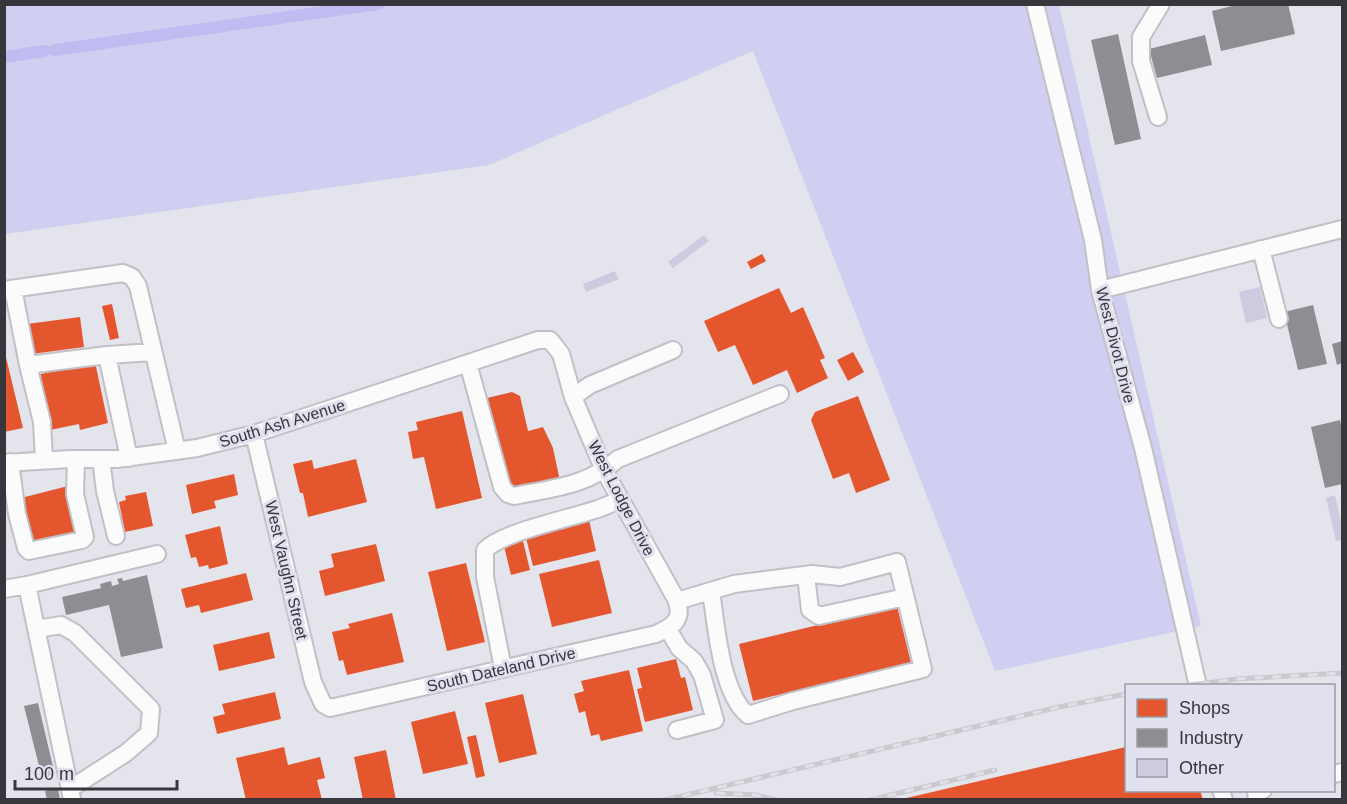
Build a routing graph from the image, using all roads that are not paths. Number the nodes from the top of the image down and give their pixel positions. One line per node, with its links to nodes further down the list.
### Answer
1 (1035, 4): 7 (street, West Divot Drive)
2 (1161, 4): 3 (street)
3 (1158, 117)
4 (1342, 229): 5 (street)
5 (1261, 249): 7 (street); 8 (street)
6 (9, 290): 11 (street); 14 (street)
7 (1100, 290): 37 (street, West Divot Drive)
8 (1278, 319)
9 (550, 340): 13 (street, South Ash Avenue); 16 (street, West Lodge Drive)
10 (674, 350): 16 (street)
11 (153, 352): 12 (street); 18 (street)
12 (107, 356): 14 (street); 19 (street)
13 (468, 363): 17 (street, South Ash Avenue); 24 (street)
14 (28, 365): 22 (street)
15 (780, 394): 24 (street)
16 (573, 397): 24 (street, West Lodge Drive)
17 (254, 434): 18 (street, South Ash Avenue); 38 (street, West Vaughn Street)
18 (177, 451): 19 (street, South Ash Avenue)
19 (129, 458): 21 (street, South Ash Avenue)
20 (76, 459): 21 (street, South Ash Avenue); 22 (street, South Ash Avenue); 23 (street)
21 (101, 459): 26 (street)
22 (44, 460): 23 (street, South Ash Avenue)
23 (8, 463)
24 (604, 470): 25 (street, West Lodge Drive)
25 (620, 500): 33 (street, West Lodge Drive); 36 (street)
26 (116, 536)
27 (157, 554): 29 (street)
28 (806, 575): 31 (street); 32 (street); 32 (street)
29 (27, 585): 30 (street); 35 (street)
30 (4, 589)
31 (711, 591): 32 (street); 33 (street)
32 (905, 597)
33 (677, 601): 34 (street, West Lodge Drive)
34 (672, 625): 36 (street, South Dateland Drive); 39 (street)
35 (37, 629): 40 (street); 40 (street)
36 (503, 668): 38 (street, South Dateland Drive)
37 (1198, 684)
38 (323, 704)
39 (677, 730)
40 (71, 794)

